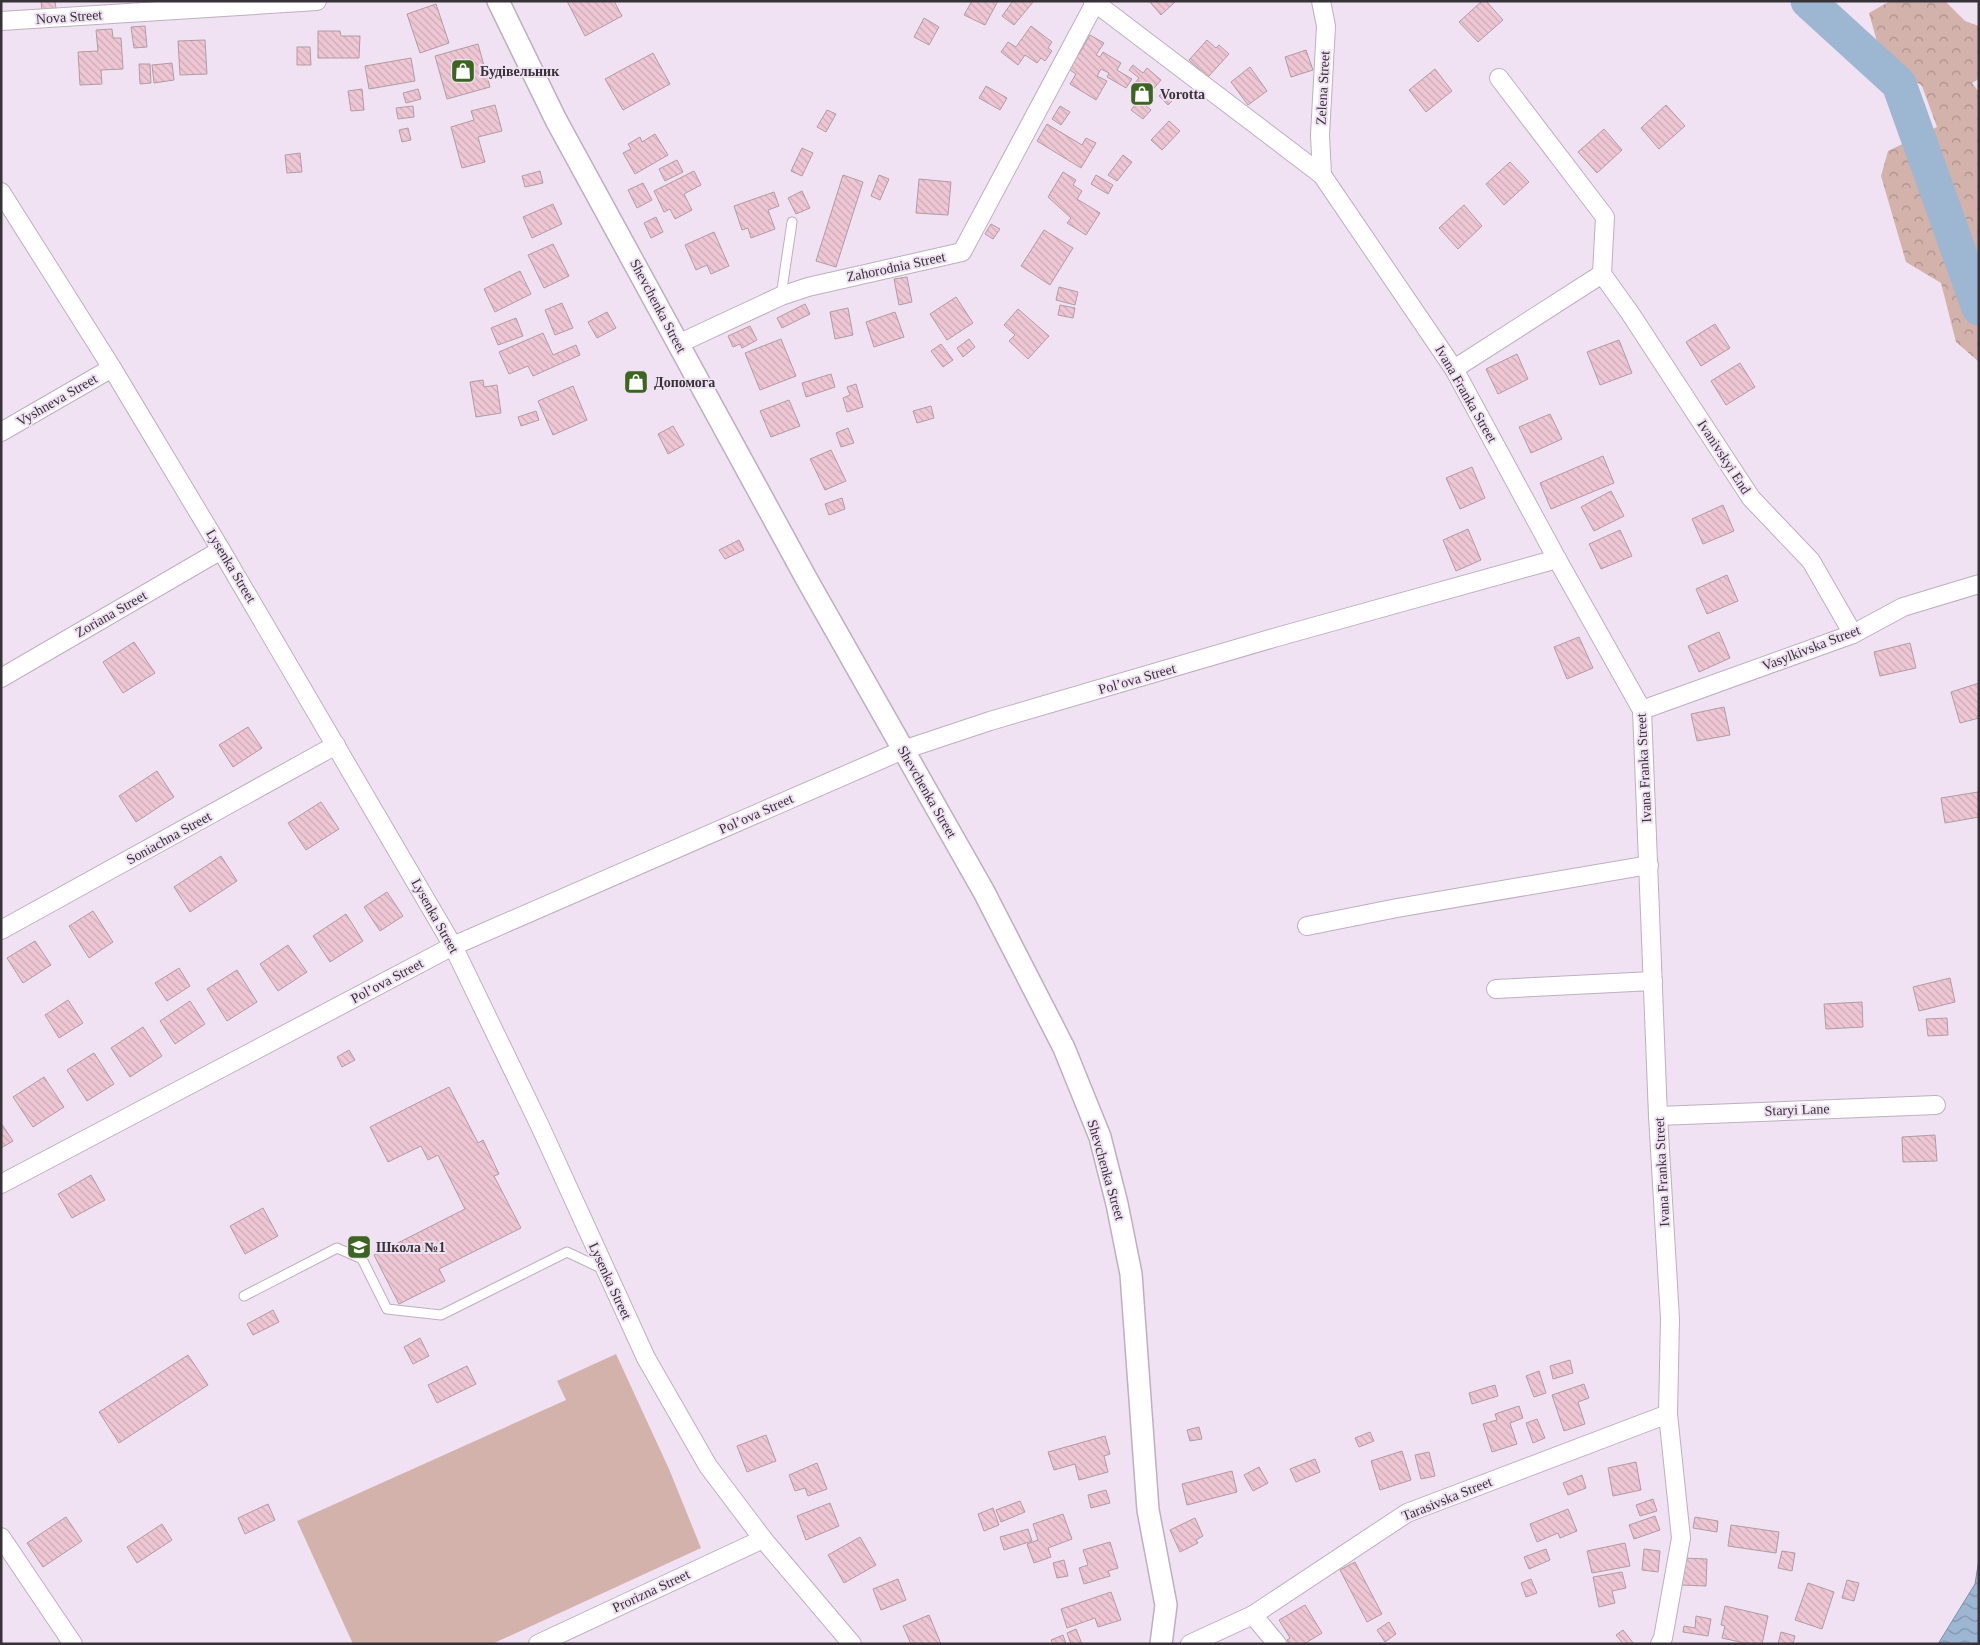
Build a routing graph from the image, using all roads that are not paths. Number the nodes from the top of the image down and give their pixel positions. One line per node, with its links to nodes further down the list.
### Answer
1 (317, 1): 5 (street, Nova Street)
2 (498, 1): 12 (street, Shevchenka Street)
3 (1321, 1): 7 (street, Zelena Street)
4 (1095, 2): 7 (street, Ivana Franka Street); 11 (street, Zahorodnia Street)
5 (1, 22)
6 (1499, 78): 10 (street)
7 (1322, 175): 14 (street, Ivana Franka Street)
8 (2, 193): 13 (street, Lysenka Street)
9 (792, 222): 11 (lane)
10 (1602, 274): 14 (street); 19 (street, Ivanivskyi End)
11 (781, 296): 12 (street, Zahorodnia Street)
12 (678, 344): 23 (street, Shevchenka Street)
13 (112, 368): 15 (street, Vyshneva Street); 16 (street, Lysenka Street)
14 (1454, 369): 17 (street, Ivana Franka Street)
15 (1, 432)
16 (221, 550): 20 (street, Zoriana Street); 22 (street, Lysenka Street)
17 (1557, 559): 21 (street, Ivana Franka Street); 23 (street, Pol’ova Street)
18 (1979, 584): 19 (street, Vasylkivska Street)
19 (1852, 634): 21 (street, Vasylkivska Street)
20 (1, 678)
21 (1642, 710): 24 (street, Ivana Franka Street)
22 (336, 745): 26 (street, Soniachna Street); 27 (street, Lysenka Street)
23 (903, 750): 27 (street, Pol’ova Street); 42 (street, Shevchenka Street)
24 (1649, 865): 25 (street); 28 (street, Ivana Franka Street)
25 (1307, 926)
26 (1, 930)
27 (453, 946): 32 (street, Pol’ova Street); 33 (street, Lysenka Street)
28 (1654, 981): 29 (street); 31 (street, Ivana Franka Street)
29 (1496, 989)
30 (1936, 1105): 31 (street, Staryi Lane)
31 (1658, 1116): 35 (street, Ivana Franka Street)
32 (1, 1184)
33 (606, 1270): 34 (lane); 37 (street, Lysenka Street)
34 (244, 1296)
35 (1668, 1414): 38 (street, Tarasivska Street); 45 (street, Ivana Franka Street)
36 (1, 1537): 39 (street)
37 (763, 1539): 40 (street, Prorizna Street); 41 (street, Lysenka Street)
38 (1253, 1615): 43 (street, Tarasivska Street); 44 (street)
39 (73, 1644)
40 (538, 1644)
41 (852, 1644)
42 (1161, 1644)
43 (1190, 1644)
44 (1277, 1644)
45 (1660, 1644)

